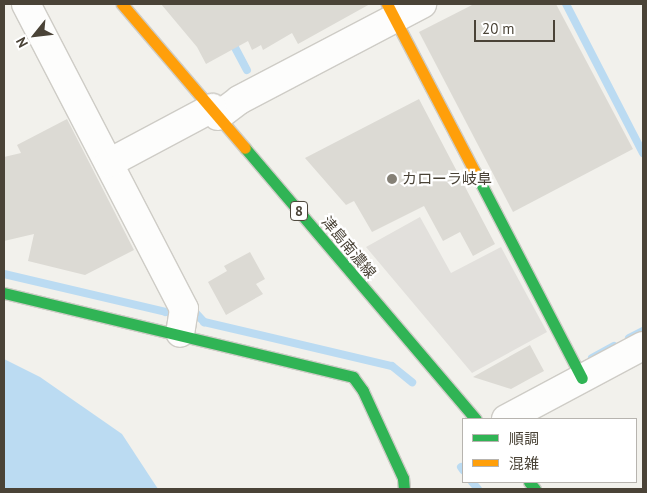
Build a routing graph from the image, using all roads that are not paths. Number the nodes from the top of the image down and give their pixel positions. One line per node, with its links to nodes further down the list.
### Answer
1 (26, 4): 6 (street)
2 (122, 4): 5 (street, 津島南濃線 / 8)
3 (422, 4): 4 (street)
4 (391, 11): 5 (street); 10 (street)
5 (215, 112): 6 (street); 11 (street, 津島南濃線 / 8)
6 (109, 163): 8 (street)
7 (4, 293): 8 (street)
8 (180, 334): 13 (street)
9 (643, 346): 10 (street)
10 (582, 378): 12 (street)
11 (475, 418)
12 (508, 418)
13 (404, 489)

